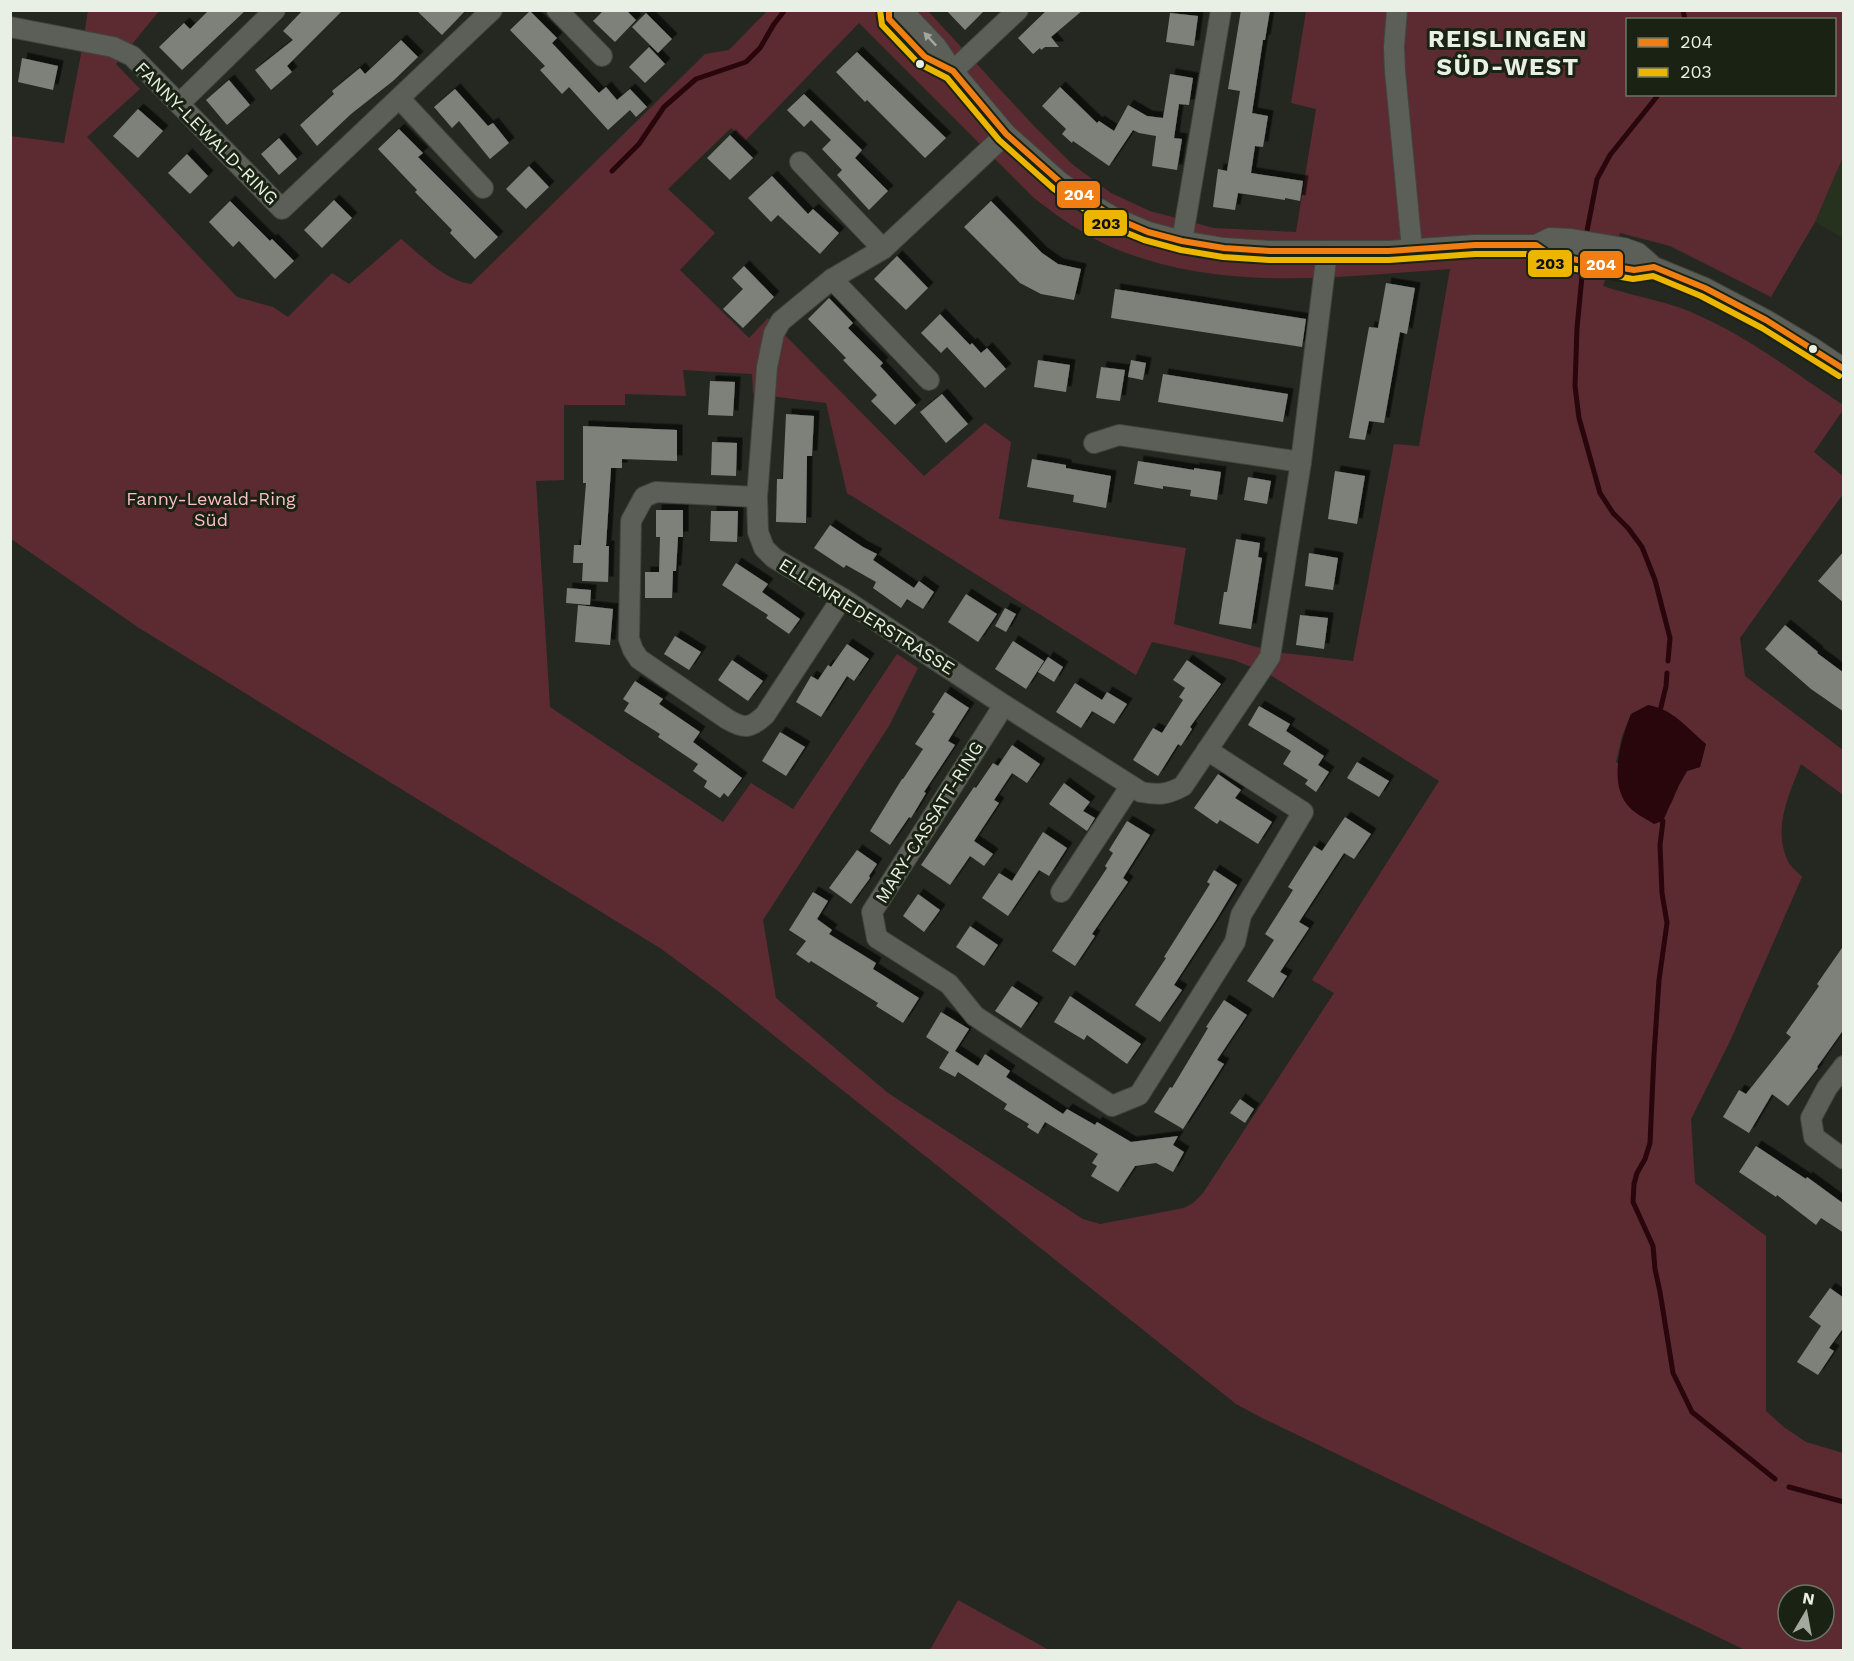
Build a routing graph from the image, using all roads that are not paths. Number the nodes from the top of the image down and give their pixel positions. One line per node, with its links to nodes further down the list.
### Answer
1 (275, 10): 13 (street)
2 (492, 10): 12 (street, FANNY-LEWALD-RING)
3 (557, 10): 10 (street)
4 (889, 10): 11 (street)
5 (902, 10): 11 (street, one-way to 5)
6 (1018, 10): 11 (street)
7 (1221, 10): 17 (street)
8 (1397, 10): 19 (street)
9 (10, 27): 13 (street, FANNY-LEWALD-RING)
10 (602, 57)
11 (953, 71): 14 (street)
12 (400, 99): 13 (street, FANNY-LEWALD-RING); 16 (street)
13 (179, 104)
14 (1006, 134): 17 (street); 18 (street, ELLENRIEDERSTRASSE)
15 (800, 162): 18 (street)
16 (483, 188)
17 (1182, 241): 20 (street)
18 (883, 249): 21 (street, ELLENRIEDERSTRASSE)
19 (1412, 249): 20 (street); 22 (street)
20 (1327, 252): 25 (street, ELLENRIEDERSTRASSE)
21 (832, 279): 23 (street); 26 (street, ELLENRIEDERSTRASSE)
22 (1844, 369)
23 (928, 380)
24 (1094, 443): 25 (street)
25 (1301, 462): 29 (street, ELLENRIEDERSTRASSE)
26 (757, 497): 27 (street, ELLENRIEDERSTRASSE); 27 (street)
27 (842, 598): 28 (street, ELLENRIEDERSTRASSE)
28 (1004, 705): 29 (street, MARY-CASSATT-RING); 30 (street, ELLENRIEDERSTRASSE)
29 (1208, 750): 30 (street, ELLENRIEDERSTRASSE)
30 (1130, 787): 31 (street)
31 (1061, 892)
32 (1844, 1066): 33 (street)
33 (1844, 1159)

